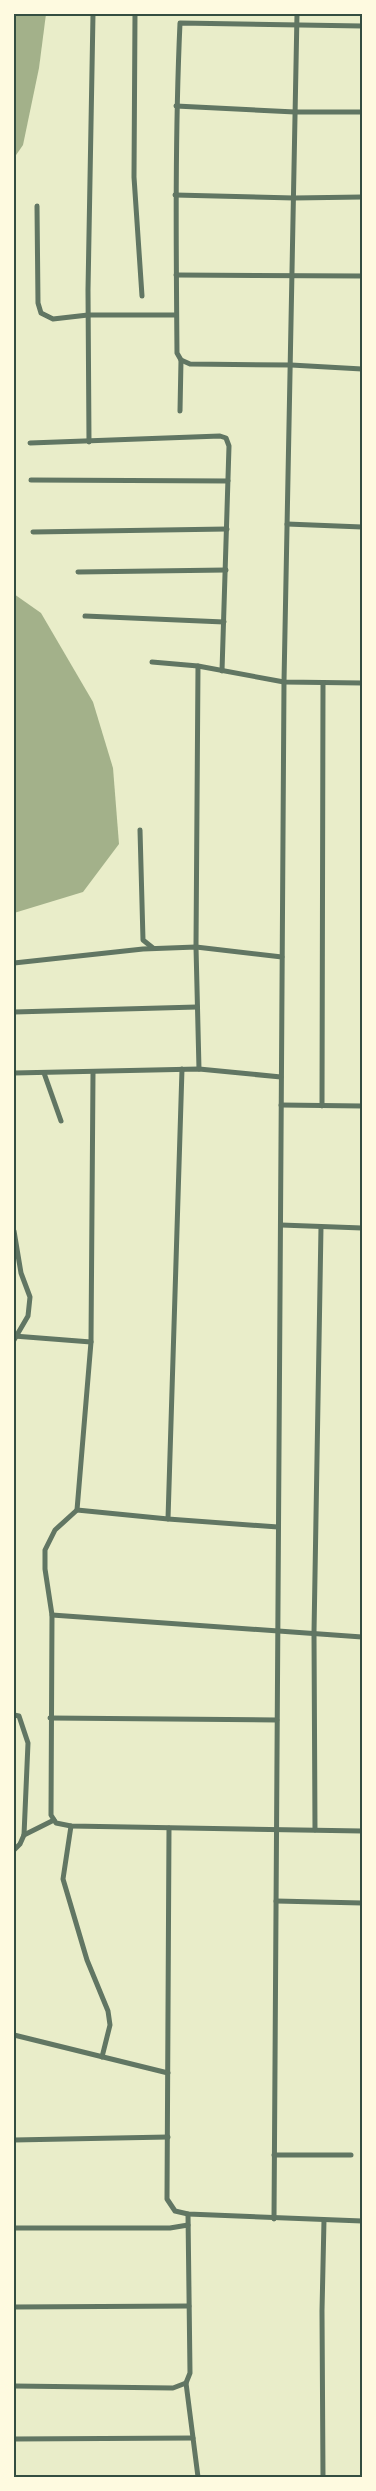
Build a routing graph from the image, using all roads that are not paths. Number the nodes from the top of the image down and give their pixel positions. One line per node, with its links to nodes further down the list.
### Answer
1 (93, 14): 17 (street)
2 (135, 14): 16 (street)
3 (298, 14): 4 (street)
4 (297, 26): 5 (street); 6 (street); 7 (street)
5 (362, 26)
6 (176, 106): 7 (street); 9 (street)
7 (296, 112): 8 (street); 11 (street)
8 (362, 112)
9 (175, 195): 11 (street); 14 (street)
10 (362, 197): 11 (street)
11 (294, 198): 13 (street)
12 (37, 206): 17 (street)
13 (292, 275): 14 (street); 15 (street); 20 (street)
14 (176, 276): 18 (street)
15 (362, 276)
16 (142, 296)
17 (88, 315): 18 (street); 23 (street)
18 (176, 315): 19 (street)
19 (181, 360): 20 (street); 22 (street)
20 (291, 365): 21 (street); 27 (street)
21 (362, 369)
22 (180, 411)
23 (90, 442): 24 (street); 26 (street)
24 (30, 443)
25 (31, 480): 26 (street)
26 (228, 481): 29 (street)
27 (287, 524): 28 (street); 38 (street)
28 (362, 527)
29 (227, 529): 30 (street); 31 (street)
30 (33, 532)
31 (226, 570): 32 (street); 34 (street)
32 (78, 572)
33 (85, 616): 34 (street)
34 (224, 622): 37 (street)
35 (152, 662): 36 (street)
36 (198, 666): 37 (street); 42 (street)
37 (222, 671): 38 (street)
38 (284, 682): 39 (street); 44 (street)
39 (323, 683): 40 (street); 55 (street)
40 (362, 683)
41 (140, 830): 43 (street)
42 (196, 947): 43 (street); 44 (street); 46 (street)
43 (154, 949): 45 (street)
44 (282, 957): 53 (street)
45 (14, 963)
46 (197, 1007): 47 (street); 48 (street)
47 (14, 1012)
48 (199, 1069): 49 (street); 53 (street)
49 (182, 1070): 52 (street); 65 (street)
50 (14, 1073): 51 (street)
51 (44, 1073): 52 (street); 57 (street)
52 (93, 1073): 63 (street)
53 (282, 1077): 54 (street)
54 (281, 1105): 55 (street); 58 (street)
55 (322, 1106): 56 (street)
56 (362, 1106)
57 (61, 1121)
58 (281, 1225): 59 (street); 66 (street)
59 (320, 1227): 60 (street); 69 (street)
60 (362, 1228)
61 (14, 1231): 62 (street)
62 (14, 1337): 63 (street)
63 (91, 1342): 64 (street)
64 (77, 1510): 65 (street); 67 (street)
65 (168, 1519): 66 (street)
66 (278, 1527): 68 (street)
67 (52, 1615): 68 (street); 72 (street)
68 (278, 1630): 69 (street); 73 (street)
69 (314, 1633): 70 (street); 78 (street)
70 (362, 1637)
71 (14, 1714): 80 (street)
72 (50, 1718): 73 (street); 74 (street)
73 (277, 1720): 77 (street)
74 (54, 1820): 75 (street); 80 (street)
75 (71, 1826): 76 (street); 85 (street)
76 (169, 1828): 77 (street); 86 (street)
77 (276, 1829): 78 (street); 82 (street)
78 (315, 1830): 79 (street)
79 (362, 1831)
80 (24, 1835): 81 (street)
81 (14, 1850)
82 (276, 1901): 83 (street); 89 (street)
83 (362, 1903)
84 (14, 2035): 85 (street)
85 (102, 2057): 86 (street)
86 (168, 2074): 87 (street)
87 (168, 2137): 88 (street); 91 (street)
88 (14, 2140)
89 (274, 2155): 90 (street); 92 (street)
90 (351, 2155)
91 (188, 2214): 92 (street); 95 (street)
92 (274, 2219): 93 (street)
93 (324, 2220): 94 (street); 104 (street)
94 (362, 2221)
95 (188, 2225): 96 (street); 97 (street)
96 (14, 2228)
97 (189, 2306): 98 (street); 99 (street)
98 (14, 2307)
99 (186, 2383): 100 (street); 101 (street)
100 (14, 2386)
101 (193, 2438): 102 (street); 103 (street)
102 (14, 2439)
103 (198, 2477)
104 (323, 2477)

